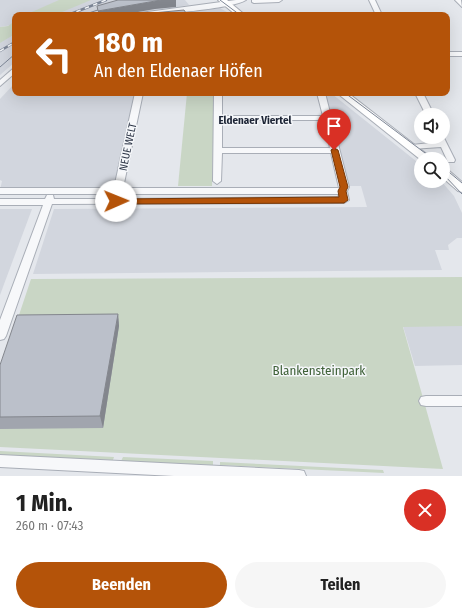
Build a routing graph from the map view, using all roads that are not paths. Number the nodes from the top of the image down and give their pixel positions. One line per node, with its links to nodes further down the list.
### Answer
1 (243, 0): 7 (street)
2 (276, 0): 3 (street); 6 (street)
3 (279, 0)
4 (372, 0): 11 (street)
5 (458, 0): 8 (street)
6 (254, 1)
7 (224, 2): 9 (street); 10 (street)
8 (462, 5)
9 (159, 12)
10 (237, 12)
11 (378, 12)
12 (450, 54): 13 (street)
13 (462, 54)
14 (12, 72): 15 (street)
15 (0, 84)
16 (138, 96): 36 (street, NEUE WELT)
17 (218, 96): 22 (street)
18 (322, 96): 23 (street)
19 (346, 96): 26 (street)
20 (420, 96): 21 (street)
21 (426, 108)
22 (218, 118): 23 (street); 28 (street)
23 (327, 118): 27 (street)
24 (425, 144): 26 (street)
25 (444, 144): 30 (street)
26 (412, 147): 29 (street)
27 (334, 150): 28 (street); 37 (street)
28 (218, 151): 32 (street)
29 (418, 152)
30 (451, 160)
31 (450, 178): 33 (street)
32 (217, 181)
33 (462, 188)
34 (0, 191): 35 (street)
35 (52, 191): 36 (street); 40 (street)
36 (118, 191): 37 (street); 38 (street, NEUE WELT)
37 (343, 196): 38 (street)
38 (116, 201): 40 (street)
39 (0, 202): 40 (street)
40 (48, 202): 41 (street)
41 (0, 336)
42 (426, 401): 43 (street)
43 (462, 401)
44 (0, 461): 45 (street)
45 (129, 472): 46 (street)
46 (204, 474): 47 (street)
47 (299, 476)

